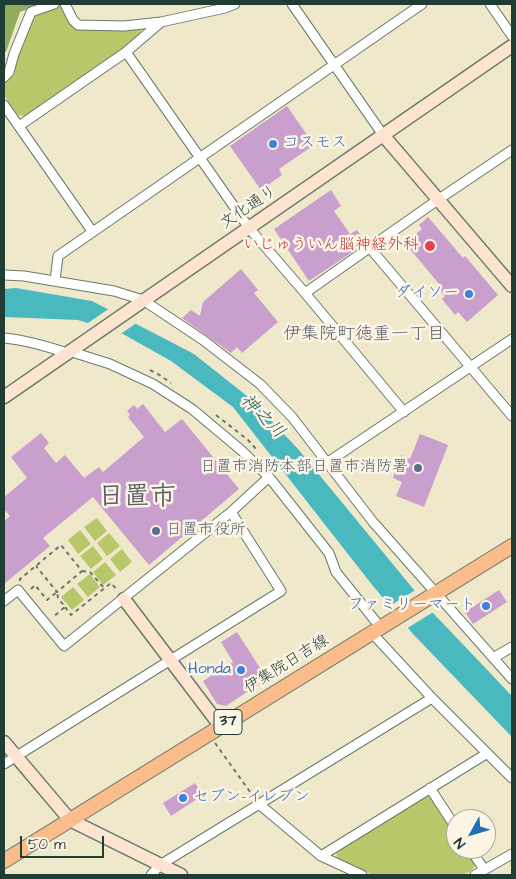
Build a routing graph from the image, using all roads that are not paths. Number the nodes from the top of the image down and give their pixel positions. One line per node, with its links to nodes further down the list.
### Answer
1 (54, 4): 12 (street)
2 (65, 4): 7 (street)
3 (235, 4): 7 (street)
4 (292, 4): 11 (street)
5 (422, 4): 11 (street)
6 (490, 4): 8 (street)
7 (161, 22): 10 (street)
8 (512, 36)
9 (512, 46): 15 (street, 文化通り)
10 (126, 52): 14 (street); 17 (street)
11 (334, 65): 15 (street); 17 (street)
12 (4, 76)
13 (4, 105): 14 (street)
14 (19, 126): 20 (street)
15 (383, 136): 18 (street); 19 (street, 文化通り)
16 (512, 152): 18 (street)
17 (199, 158): 19 (street); 20 (street)
18 (439, 199): 21 (street); 24 (street)
19 (249, 228): 25 (street); 26 (street, 文化通り)
20 (92, 231): 23 (street)
21 (370, 248): 25 (street); 30 (street)
22 (4, 275): 23 (street)
23 (54, 281): 26 (street)
24 (512, 286)
25 (305, 293): 32 (street)
26 (143, 300): 29 (street, 文化通り); 34 (street)
27 (4, 338): 29 (street)
28 (512, 339): 30 (street)
29 (71, 350): 31 (street, 文化通り); 35 (street)
30 (471, 367): 32 (street); 33 (street)
31 (4, 397)
32 (404, 412): 34 (street)
33 (512, 416)
34 (328, 462): 38 (street)
35 (269, 477): 36 (street); 41 (street)
36 (230, 512): 39 (street); 44 (street)
37 (512, 546): 38 (main road, 伊集院日吉線 / 37)
38 (433, 595): 41 (main road, 伊集院日吉線 / 37); 43 (street)
39 (124, 599): 40 (street); 44 (street)
40 (4, 601)
41 (380, 628): 46 (street); 47 (main road, 伊集院日吉線 / 37)
42 (512, 647): 43 (street)
43 (493, 658): 45 (street)
44 (172, 660): 47 (street); 50 (street)
45 (512, 679)
46 (432, 698): 49 (street); 54 (street)
47 (221, 726): 56 (main road, 伊集院日吉線 / 37)
48 (4, 742): 50 (street)
49 (486, 754): 52 (street); 53 (street)
50 (16, 757): 51 (street); 56 (street)
51 (4, 764)
52 (512, 778)
53 (430, 788): 55 (street); 58 (street)
54 (259, 804): 58 (street); 61 (street)
55 (446, 813)
56 (70, 820): 60 (main road, 伊集院日吉線 / 37); 61 (street)
57 (512, 854): 62 (street)
58 (321, 856): 65 (street)
59 (477, 859): 62 (street)
60 (4, 861)
61 (160, 865): 63 (street); 64 (street)
62 (484, 869): 66 (street)
63 (151, 875)
64 (181, 875)
65 (362, 875)
66 (475, 875)

